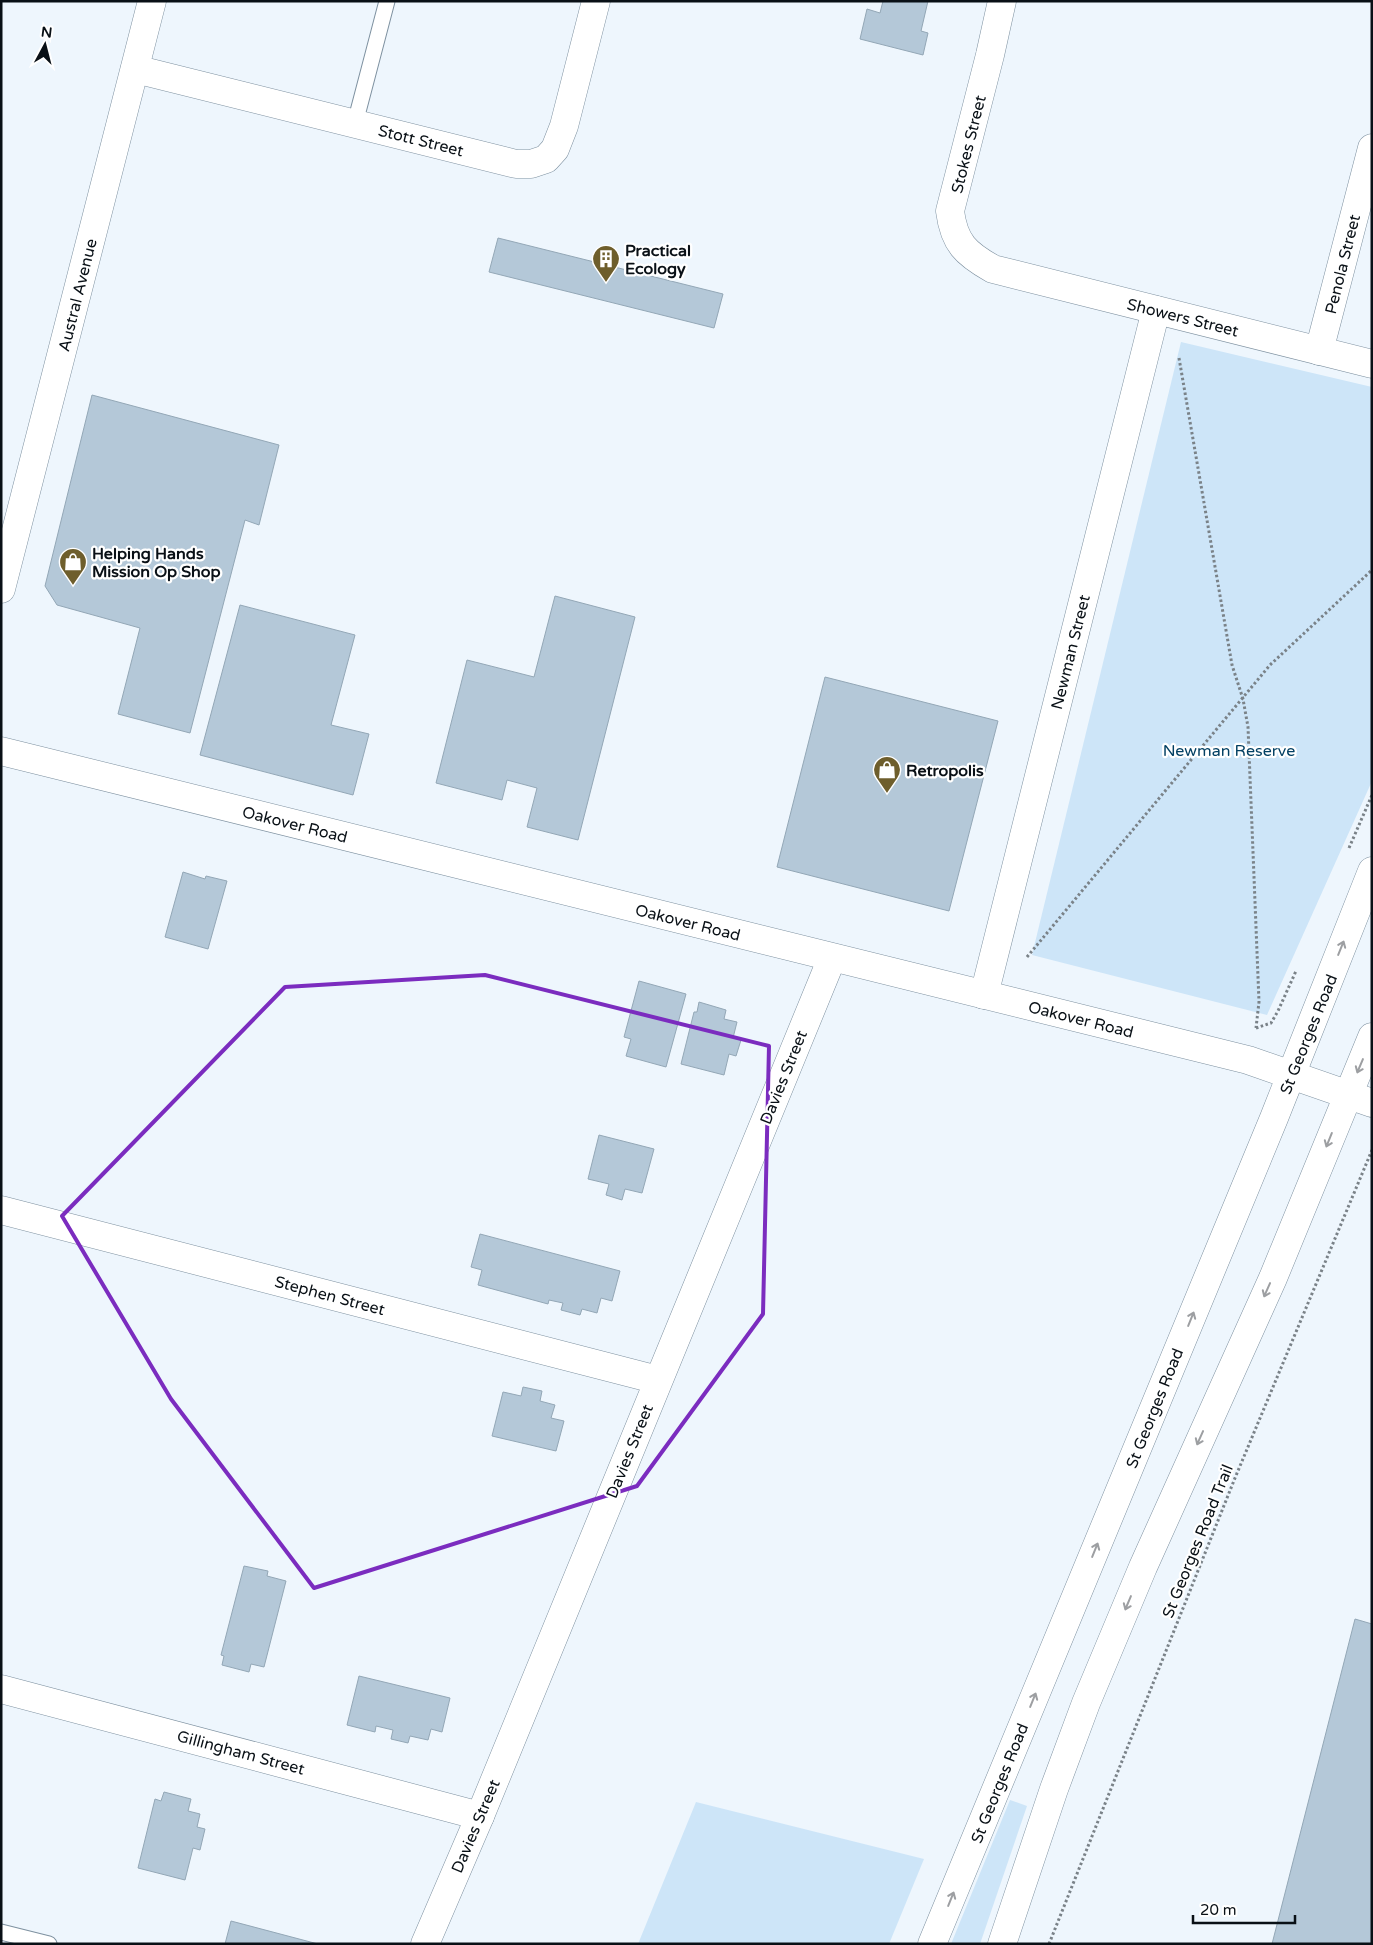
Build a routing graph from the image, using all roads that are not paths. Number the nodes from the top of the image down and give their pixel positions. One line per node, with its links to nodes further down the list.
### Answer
1 (152, 1): 5 (main road, Austral Avenue)
2 (387, 1): 6 (lane)
3 (596, 1): 6 (main road, Stott Street)
4 (1002, 1): 8 (main road, Stokes Street)
5 (135, 69): 6 (main road, Stott Street); 12 (main road, Austral Avenue)
6 (355, 123)
7 (1372, 148): 10 (main road, Penola Street)
8 (994, 269): 9 (main road, Showers Street)
9 (1156, 310): 10 (main road, Showers Street); 17 (main road, Newman Street)
10 (1319, 351): 11 (main road, Showers Street)
11 (1372, 364)
12 (8, 532): 13 (main road, Austral Avenue)
13 (1, 589)
14 (1, 751): 16 (main road, Oakover Road)
15 (1372, 872): 19 (main road, St Georges Road, one-way to 15)
16 (832, 958): 17 (main road, Oakover Road); 22 (main road, Davies Street)
17 (984, 995): 19 (main road, Oakover Road)
18 (1372, 1037): 20 (main road, one-way to 20)
19 (1292, 1075): 20 (main road, Oakover Road); 28 (main road, St Georges Road, one-way to 19)
20 (1360, 1099): 29 (main road, one-way to 29)
21 (1, 1210): 22 (main road, Stephen Street)
22 (658, 1380): 24 (main road, Davies Street)
23 (1, 1689): 24 (main road, Gillingham Street)
24 (480, 1816): 27 (main road, Davies Street)
25 (1, 1932): 26 (lane)
26 (49, 1944)
27 (425, 1944)
28 (932, 1944)
29 (1002, 1944)

